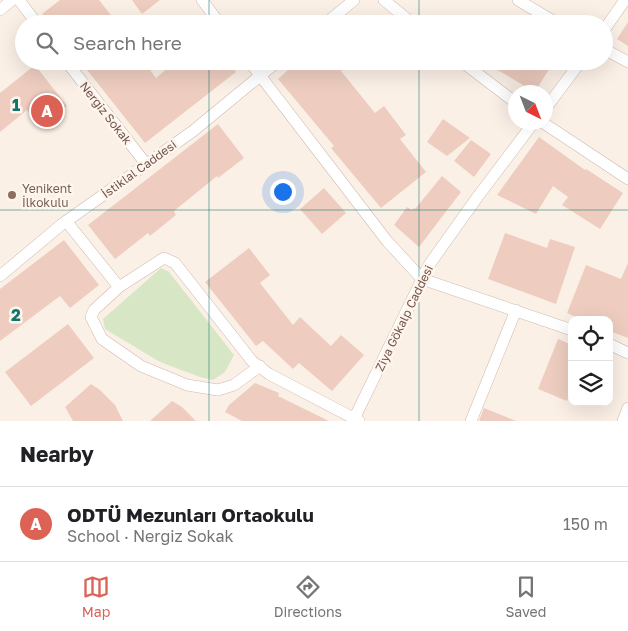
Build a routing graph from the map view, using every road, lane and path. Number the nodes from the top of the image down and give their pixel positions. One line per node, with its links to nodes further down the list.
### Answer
1 (12, 0): 9 (street)
2 (19, 0): 10 (street)
3 (202, 0): 11 (street)
4 (354, 0): 12 (street)
5 (384, 0): 13 (street)
6 (518, 0): 8 (street)
7 (625, 0): 15 (street)
8 (533, 4): 14 (street)
9 (0, 10)
10 (30, 15)
11 (213, 15)
12 (335, 15)
13 (402, 15)
14 (547, 15)
15 (613, 17)
16 (613, 54): 17 (street)
17 (628, 62)
18 (73, 70): 28 (street, Nergiz Sokak)
19 (256, 70): 23 (street)
20 (266, 70): 23 (street, İstiklal Caddesi)
21 (474, 70): 24 (street)
22 (575, 70): 25 (street)
23 (260, 75): 28 (street, İstiklal Caddesi); 32 (street)
24 (508, 97)
25 (553, 99)
26 (553, 129): 29 (street)
27 (528, 130): 32 (street, Ziya Gökalp Caddesi)
28 (146, 164): 30 (street, İstiklal Caddesi)
29 (628, 179)
30 (66, 221): 31 (street, İstiklal Caddesi); 33 (street)
31 (0, 276)
32 (422, 279): 34 (street); 40 (street, Ziya Gökalp Caddesi)
33 (119, 287): 38 (street); 38 (street)
34 (516, 310): 35 (street); 41 (street)
35 (568, 329)
36 (613, 346): 37 (street)
37 (628, 353)
38 (260, 366): 40 (street)
39 (628, 408): 42 (street)
40 (355, 420)
41 (471, 421)
42 (623, 421)

